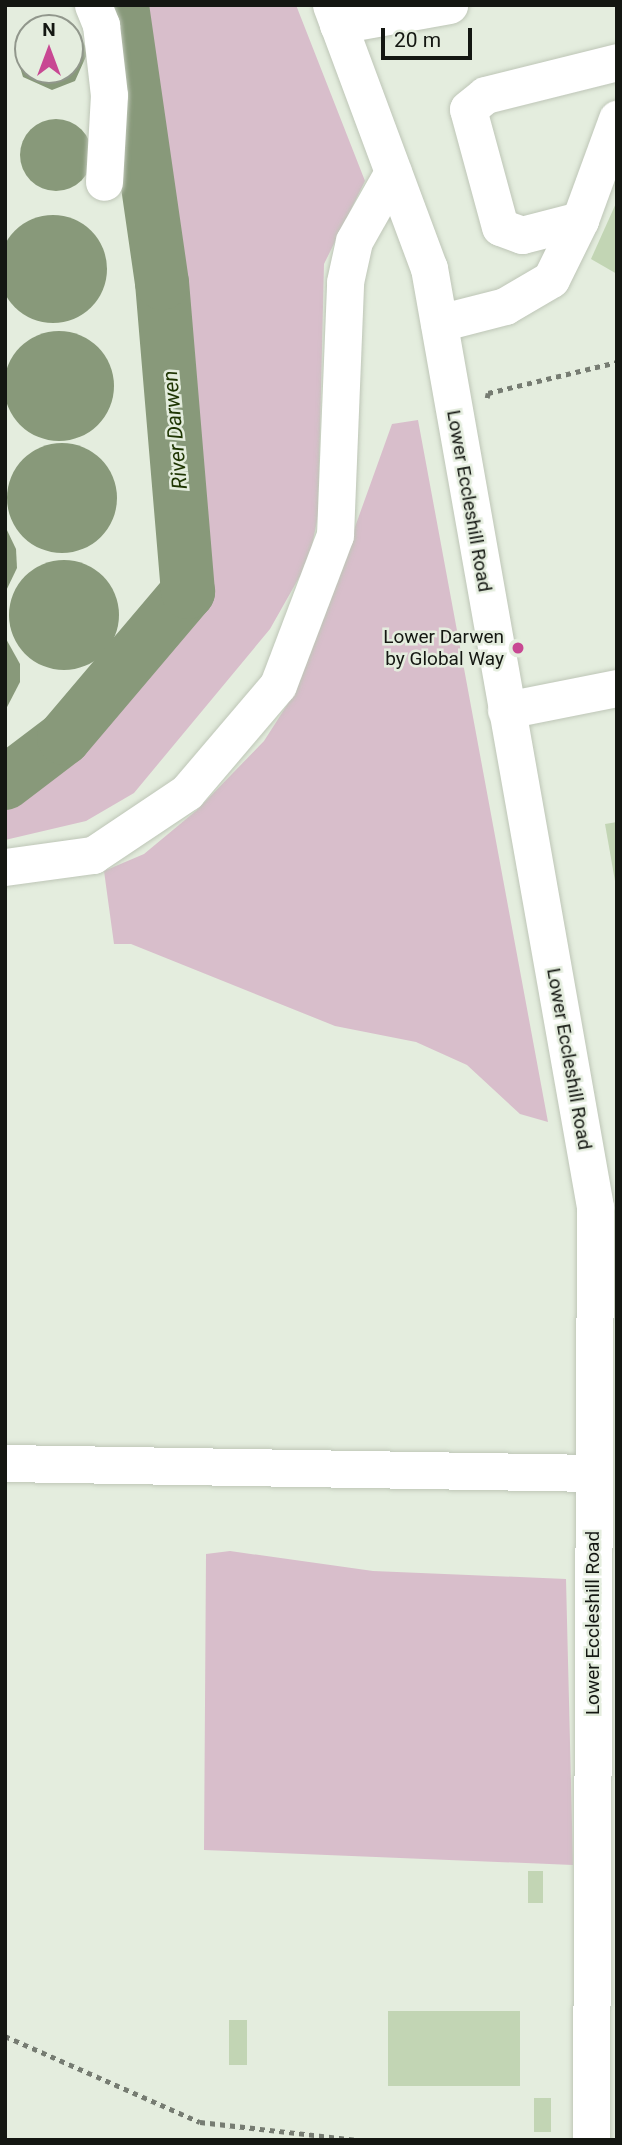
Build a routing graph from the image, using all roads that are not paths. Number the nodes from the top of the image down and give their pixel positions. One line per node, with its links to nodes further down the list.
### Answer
1 (93, 5): 7 (street)
2 (449, 5): 3 (street)
3 (335, 15): 6 (street, Lower Eccleshill Road)
4 (617, 62): 8 (street)
5 (617, 119): 8 (street)
6 (393, 172): 9 (street, Lower Eccleshill Road); 12 (street)
7 (104, 182)
8 (580, 220): 9 (street)
9 (439, 323): 11 (street, Lower Eccleshill Road)
10 (617, 688): 11 (street)
11 (506, 710): 13 (street, Lower Eccleshill Road)
12 (5, 867)
13 (603, 1169): 15 (street, Lower Eccleshill Road)
14 (5, 1463): 15 (street)
15 (594, 1473): 16 (street, Lower Eccleshill Road)
16 (591, 2140)

